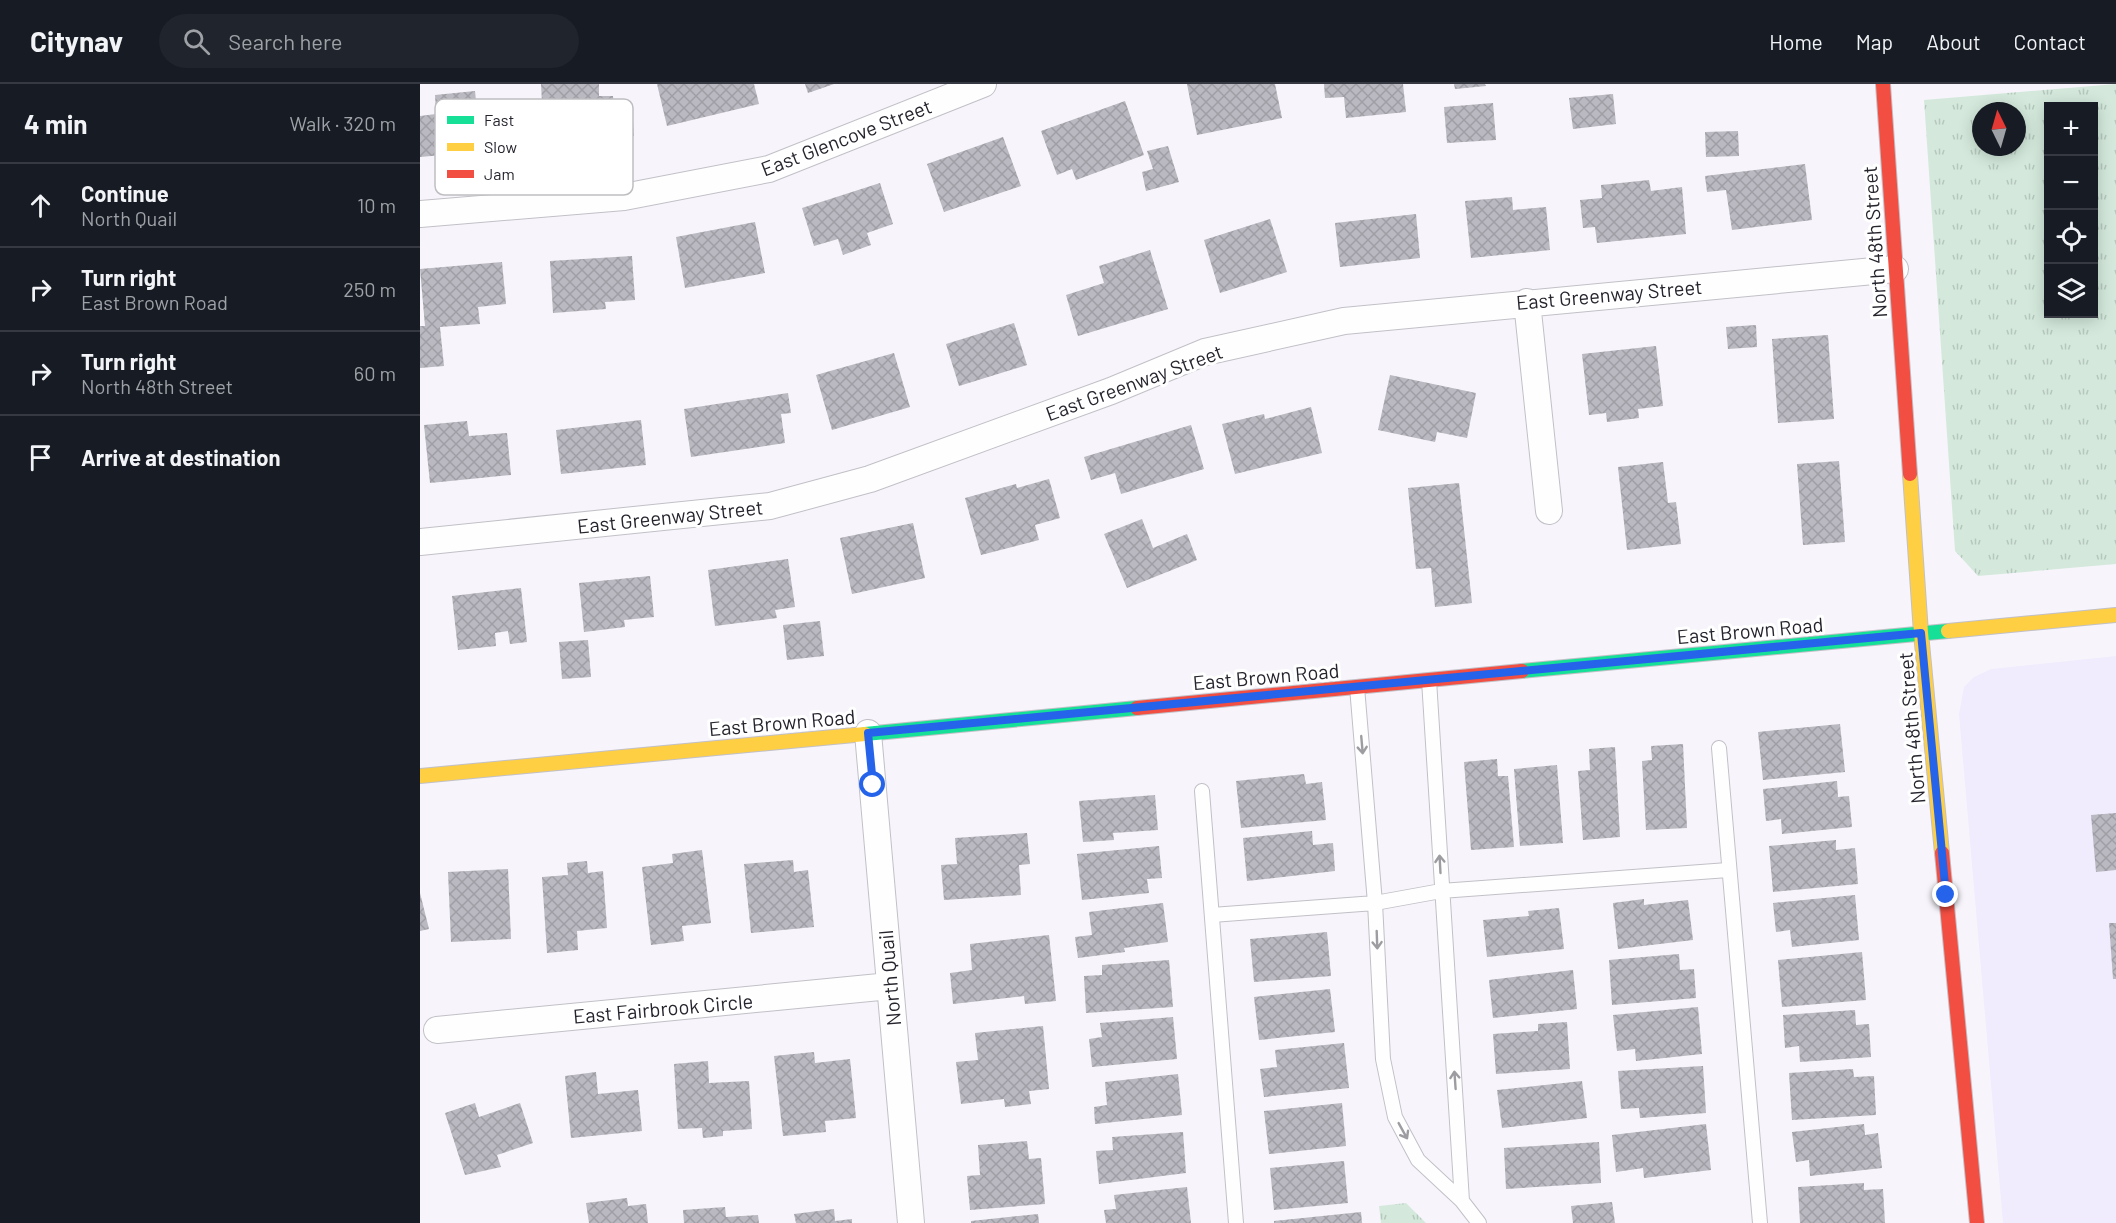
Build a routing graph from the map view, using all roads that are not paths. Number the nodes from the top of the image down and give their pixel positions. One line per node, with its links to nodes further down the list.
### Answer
1 (983, 84): 3 (street, East Glencove Street)
2 (1883, 84): 4 (main road, North 48th Street)
3 (420, 214)
4 (1895, 269): 5 (street, East Greenway Street); 9 (main road, North 48th Street)
5 (1527, 302): 6 (street); 7 (street, East Greenway Street)
6 (1549, 511)
7 (420, 542)
8 (2116, 615): 9 (main road, East Brown Road)
9 (1921, 633): 10 (main road, East Brown Road); 27 (main road, North 48th Street)
10 (1429, 680): 11 (main road, East Brown Road); 17 (lane, one-way to 10)
11 (1357, 687): 12 (main road, East Brown Road); 18 (lane, one-way to 18)
12 (868, 733): 14 (main road, East Brown Road); 20 (street, North Quail)
13 (1719, 748): 16 (lane)
14 (420, 776)
15 (1202, 791): 19 (lane)
16 (1728, 870): 17 (lane); 26 (lane)
17 (1442, 891): 18 (lane); 22 (lane, one-way to 17)
18 (1375, 903): 19 (lane); 22 (lane, one-way to 22)
19 (1212, 915): 24 (lane)
20 (890, 986): 21 (street, East Fairbrook Circle); 23 (street, North Quail)
21 (437, 1030)
22 (1462, 1201): 25 (lane)
23 (911, 1223)
24 (1236, 1223)
25 (1479, 1223)
26 (1760, 1223)
27 (1977, 1223)

